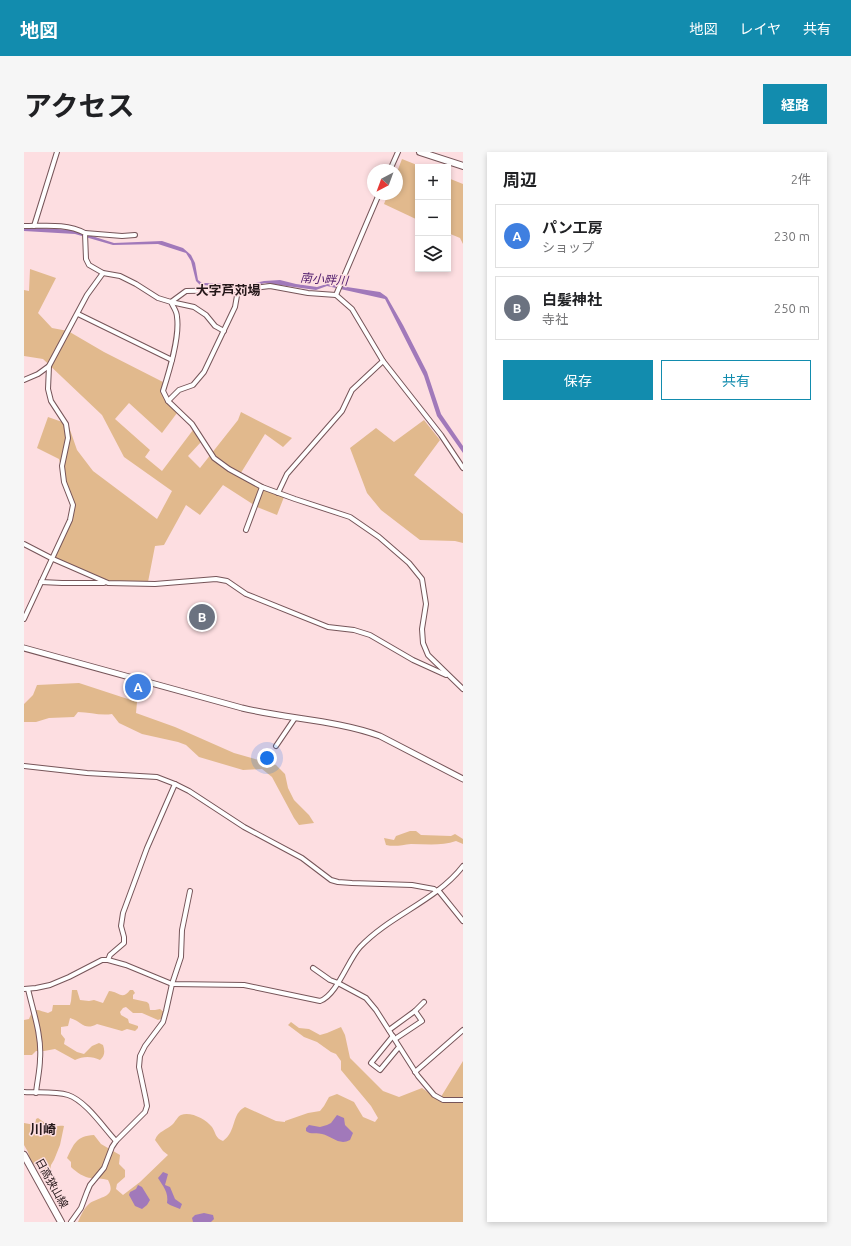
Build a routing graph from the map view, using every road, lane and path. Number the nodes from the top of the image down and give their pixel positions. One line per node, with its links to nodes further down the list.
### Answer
1 (57, 152): 8 (street)
2 (398, 152): 4 (street)
3 (420, 152): 5 (main road)
4 (393, 164)
5 (463, 166)
6 (376, 200): 13 (street)
7 (24, 226): 8 (street)
8 (34, 226): 9 (street)
9 (85, 233): 10 (street); 11 (street)
10 (135, 235)
11 (103, 273): 14 (street); 15 (street)
12 (238, 290): 13 (street); 14 (street); 16 (street)
13 (337, 293): 18 (street)
14 (171, 302): 16 (street); 17 (street)
15 (78, 314): 17 (street); 19 (street)
16 (224, 331): 21 (street)
17 (172, 360): 21 (street)
18 (383, 361): 22 (street); 24 (street)
19 (49, 366): 20 (street); 27 (street)
20 (24, 380)
21 (168, 401): 23 (street)
22 (463, 468)
23 (262, 487): 24 (street); 25 (street)
24 (278, 493): 32 (street)
25 (246, 530)
26 (24, 544): 27 (street)
27 (53, 560): 28 (street); 29 (street)
28 (41, 582): 29 (street); 30 (street)
29 (108, 583): 32 (street)
30 (24, 619)
31 (24, 648): 34 (street)
32 (450, 677): 33 (street)
33 (463, 689)
34 (295, 718): 35 (street); 37 (street)
35 (276, 746)
36 (24, 766): 38 (street)
37 (463, 778)
38 (174, 784): 41 (street); 43 (street)
39 (463, 866): 41 (street)
40 (190, 891): 46 (street)
41 (437, 891): 42 (street); 45 (street)
42 (463, 921)
43 (108, 960): 46 (street); 47 (street)
44 (313, 968): 45 (street)
45 (338, 983): 46 (street); 50 (street)
46 (172, 984): 58 (street)
47 (26, 989): 56 (street)
48 (424, 1002): 49 (street)
49 (414, 1011): 50 (street); 52 (street)
50 (389, 1030): 52 (street)
51 (463, 1030): 54 (street)
52 (394, 1038): 53 (street); 53 (street)
53 (400, 1047): 54 (street)
54 (415, 1072): 57 (street)
55 (24, 1092): 56 (street)
56 (36, 1093): 58 (street)
57 (463, 1100)
58 (116, 1141): 61 (street)
59 (24, 1155): 60 (main road, 日高狭山線)
60 (61, 1222)
61 (71, 1222)

